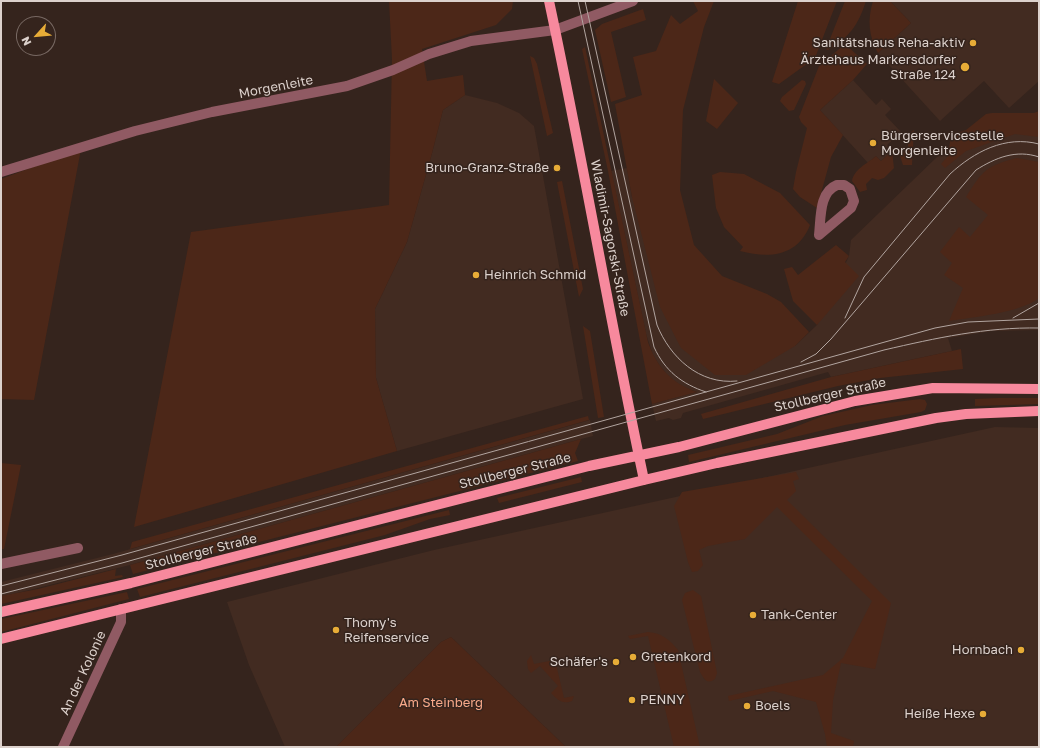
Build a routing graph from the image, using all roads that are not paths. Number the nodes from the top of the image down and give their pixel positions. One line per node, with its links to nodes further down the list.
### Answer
1 (549, 1): 3 (main road, Wladimir-Sagorski-Straße)
2 (633, 1): 3 (street)
3 (555, 30): 4 (street, Morgenleite); 8 (main road, Wladimir-Sagorski-Straße)
4 (1, 172)
5 (819, 235): 5 (street)
6 (1039, 389): 8 (main road, Stollberger Straße)
7 (1039, 410): 9 (main road)
8 (639, 456): 9 (main road, Wladimir-Sagorski-Straße); 13 (main road, Stollberger Straße)
9 (644, 480): 12 (main road)
10 (78, 548): 11 (street)
11 (1, 564)
12 (121, 609): 14 (main road); 15 (street, An der Kolonie)
13 (1, 612)
14 (1, 639)
15 (63, 747)

